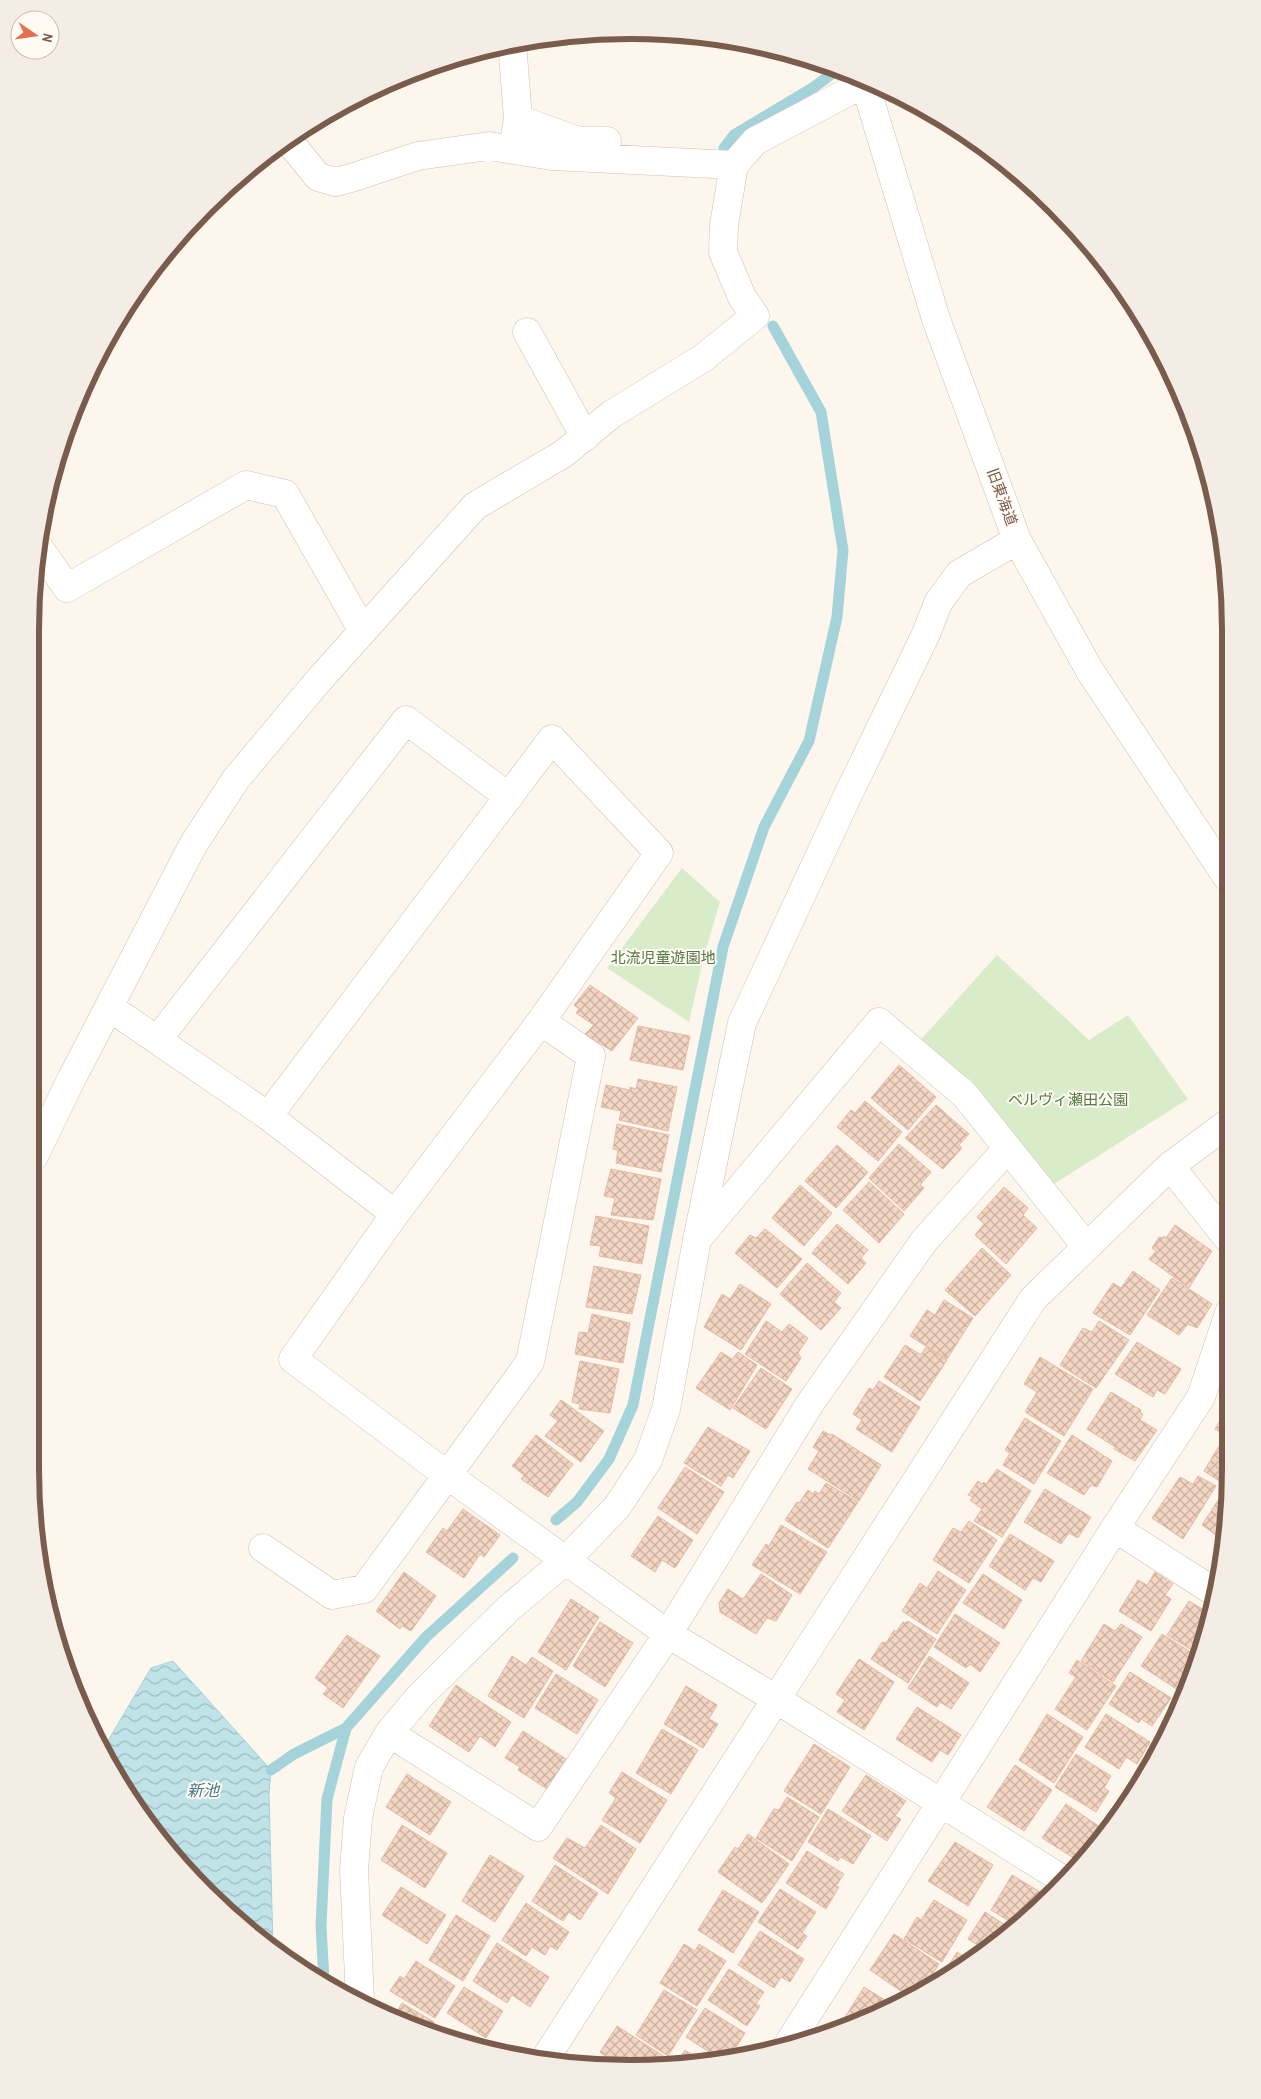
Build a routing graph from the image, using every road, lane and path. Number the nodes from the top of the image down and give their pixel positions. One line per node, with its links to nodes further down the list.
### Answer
1 (513, 51): 4 (street)
2 (859, 85): 8 (street)
3 (868, 89): 11 (street, 旧東海道)
4 (518, 119): 5 (street); 7 (street)
5 (643, 142)
6 (292, 145): 7 (street)
7 (511, 150): 8 (street)
8 (732, 165): 10 (street)
9 (527, 332): 10 (street)
10 (585, 437): 13 (street)
11 (1018, 540): 15 (street, 旧東海道); 26 (street)
12 (44, 555): 13 (street)
13 (363, 632): 16 (street)
14 (509, 797): 17 (street); 18 (street); 19 (street)
15 (1222, 869)
16 (109, 1007): 18 (street); 21 (street)
17 (541, 1020): 24 (street); 29 (street)
18 (158, 1039): 19 (street)
19 (268, 1116): 24 (street)
20 (1222, 1127): 23 (street)
21 (39, 1146)
22 (1007, 1149): 26 (street); 27 (street); 34 (street)
23 (1170, 1166): 25 (street); 27 (street)
24 (395, 1214): 29 (street)
25 (1222, 1231)
26 (697, 1240): 32 (street)
27 (1086, 1246): 35 (street)
28 (1222, 1334): 30 (street)
29 (447, 1475): 31 (street); 32 (street)
30 (1115, 1528): 33 (street); 37 (street)
31 (262, 1548)
32 (566, 1560): 34 (street); 36 (street)
33 (1210, 1589)
34 (668, 1634): 35 (street); 36 (street)
35 (776, 1699): 37 (street); 41 (street)
36 (389, 1733): 39 (street)
37 (940, 1802): 38 (street); 40 (street)
38 (1058, 1877)
39 (360, 1994)
40 (792, 2038)
41 (548, 2054)

